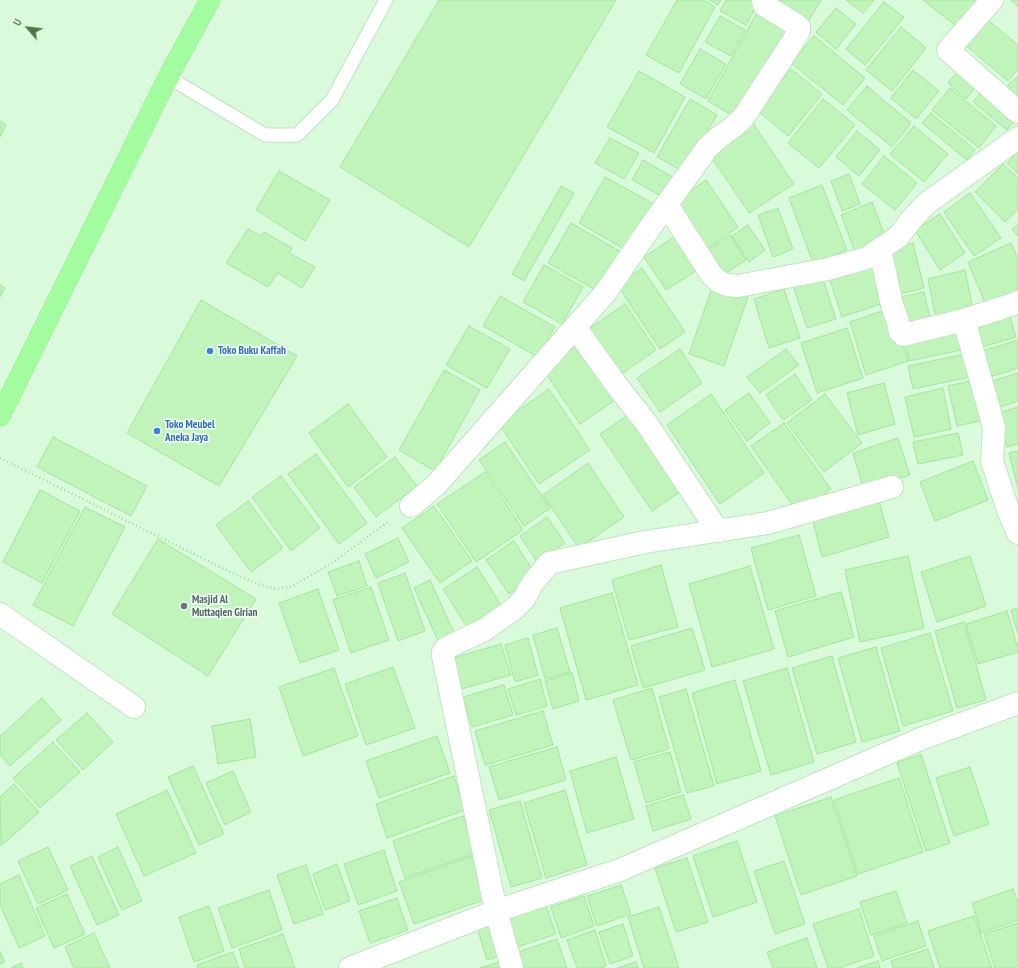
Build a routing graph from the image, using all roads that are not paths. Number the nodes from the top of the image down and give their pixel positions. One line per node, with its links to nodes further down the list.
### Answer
1 (210, 0): 5 (highway)
2 (386, 0): 5 (lane)
3 (763, 0): 8 (street)
4 (992, 0): 6 (street)
5 (168, 76): 13 (highway)
6 (1018, 112)
7 (1018, 138): 9 (street)
8 (666, 205): 9 (street); 12 (street)
9 (880, 249): 11 (street)
10 (1018, 302): 11 (street)
11 (964, 320): 17 (street)
12 (575, 327): 15 (street); 16 (street)
13 (0, 416)
14 (892, 487): 16 (street)
15 (412, 506)
16 (718, 531): 21 (street)
17 (1018, 533)
18 (0, 614): 20 (street)
19 (1017, 705): 21 (street)
20 (134, 707)
21 (496, 911): 22 (street); 23 (street)
22 (350, 968)
23 (512, 968)

